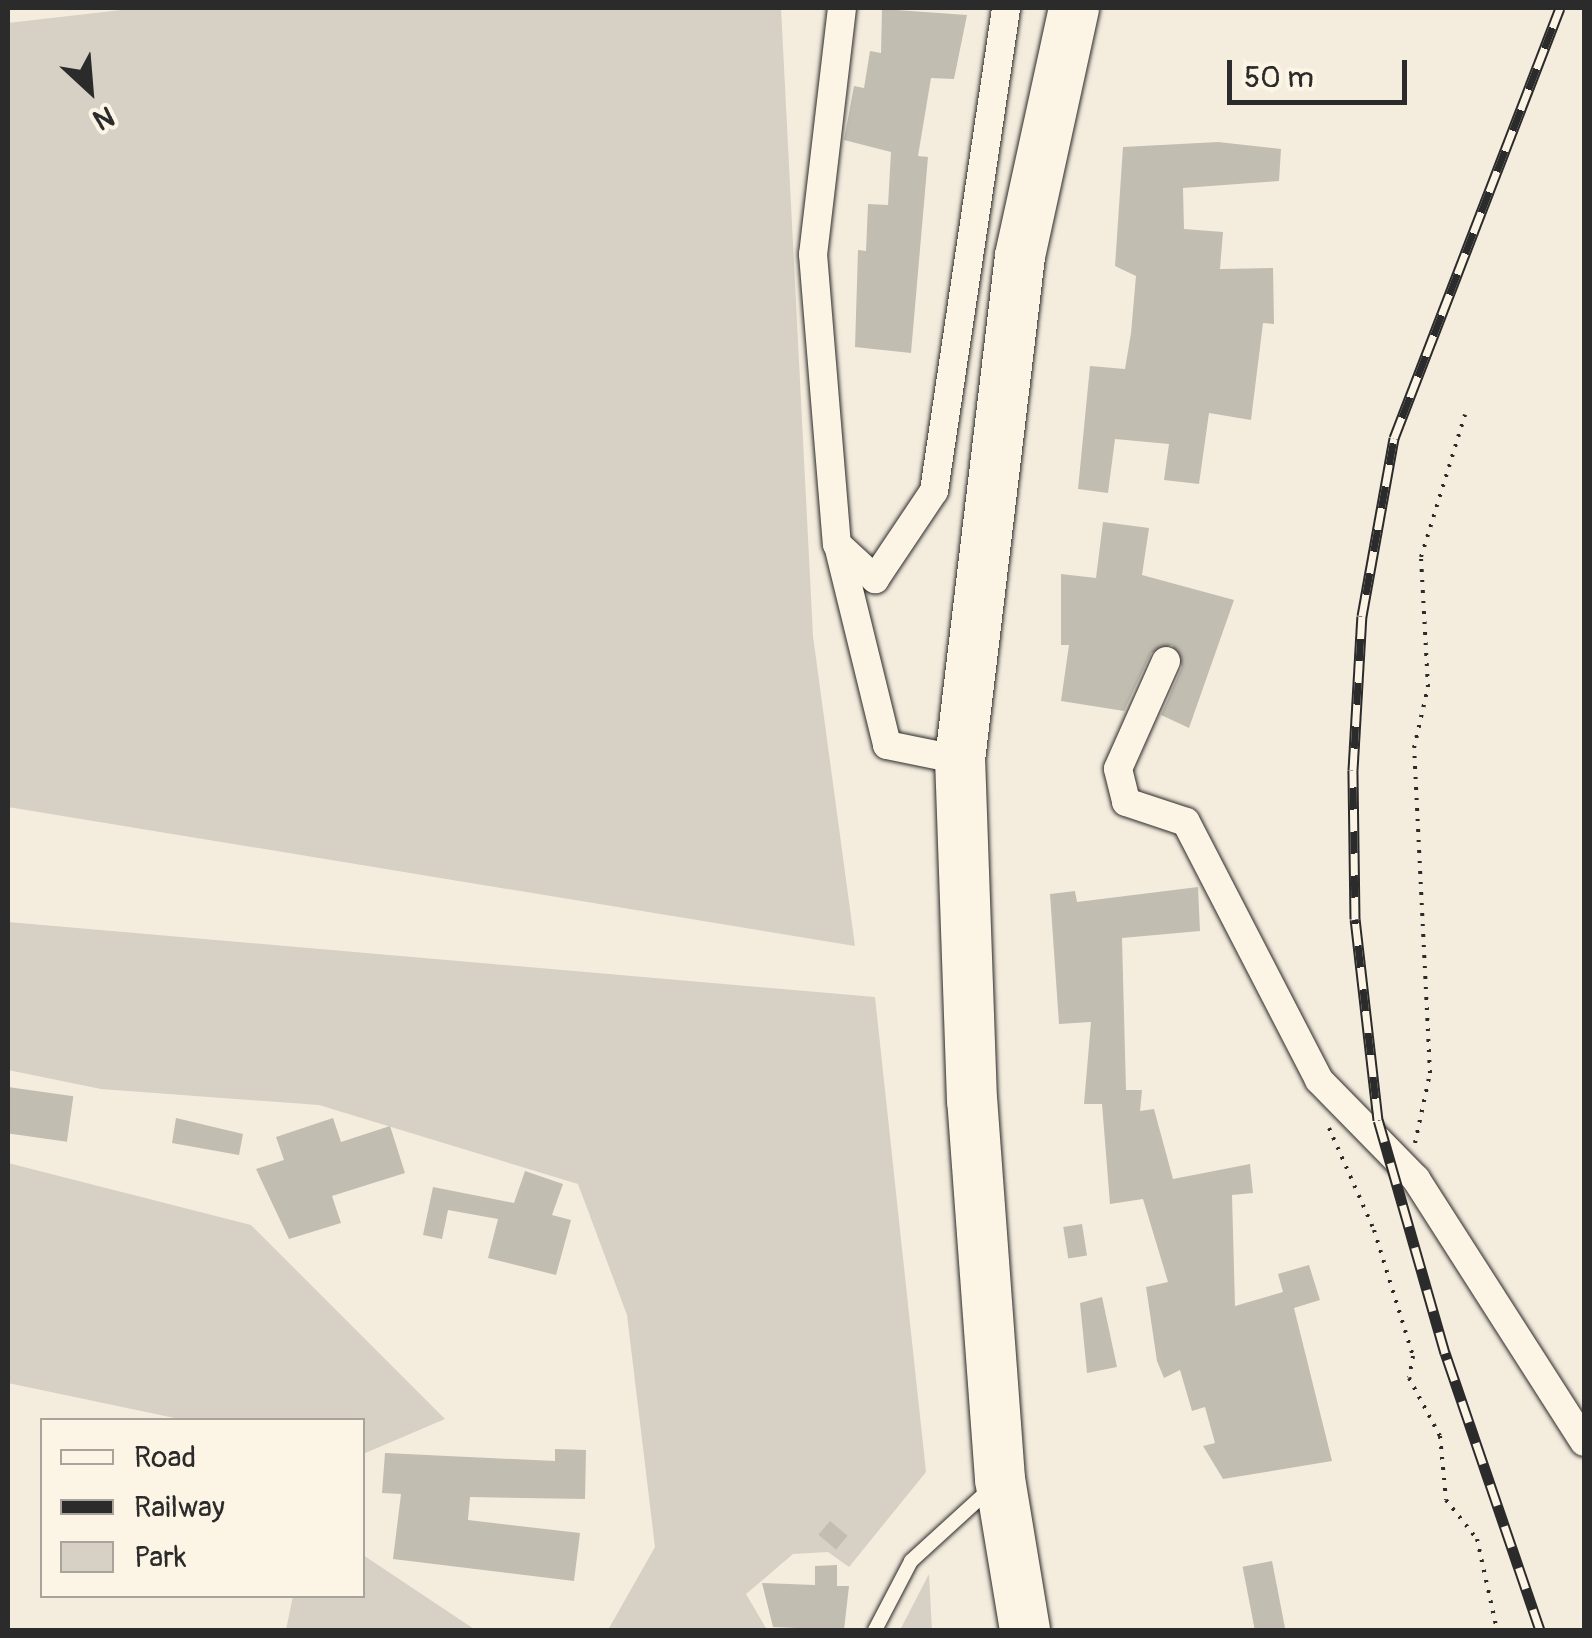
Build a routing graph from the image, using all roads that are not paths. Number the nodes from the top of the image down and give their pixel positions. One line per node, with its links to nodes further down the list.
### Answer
1 (842, 8): 4 (street)
2 (1006, 8): 4 (street)
3 (1074, 8): 6 (highway)
4 (837, 544): 6 (street)
5 (1166, 661): 7 (street)
6 (960, 760): 8 (highway)
7 (1584, 1442)
8 (1000, 1480): 9 (lane); 10 (highway)
9 (875, 1630)
10 (1025, 1630)

